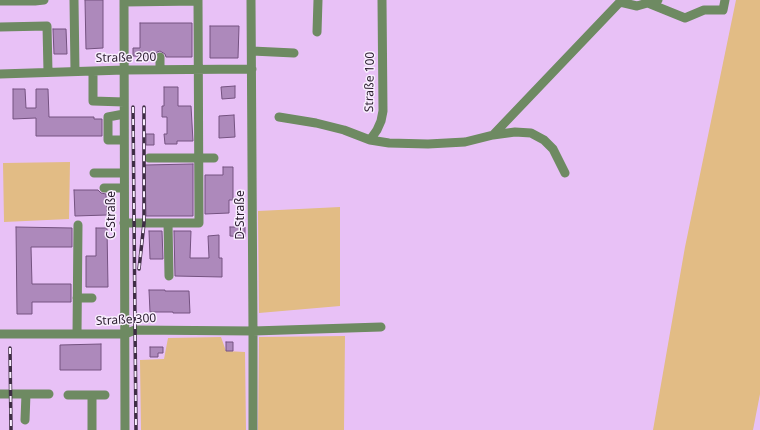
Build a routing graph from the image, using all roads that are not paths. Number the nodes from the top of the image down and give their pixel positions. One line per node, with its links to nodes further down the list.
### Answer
1 (44, 0): 9 (lane)
2 (74, 0): 21 (lane)
3 (198, 0): 10 (lane); 17 (lane)
4 (252, 0): 14 (lane, D-Straße)
5 (318, 0): 13 (lane)
6 (382, 0): 30 (lane, Straße 100)
7 (658, 0): 11 (lane)
8 (725, 0): 11 (lane)
9 (0, 1)
10 (124, 1): 19 (lane, C-Straße)
11 (648, 3): 28 (lane)
12 (0, 27): 23 (lane)
13 (317, 32)
14 (252, 51): 15 (lane); 18 (lane, D-Straße)
15 (294, 53)
16 (160, 57): 20 (lane)
17 (198, 69): 18 (lane, Straße 200); 20 (lane, Straße 200); 32 (lane)
18 (252, 69): 46 (lane, D-Straße)
19 (124, 70): 20 (lane, Straße 200); 22 (lane, Straße 200); 25 (lane, C-Straße)
20 (160, 70)
21 (75, 71): 22 (lane, Straße 200); 23 (lane, Straße 200)
22 (93, 71): 25 (lane)
23 (48, 72): 24 (lane, Straße 200)
24 (0, 74)
25 (124, 102): 26 (lane, C-Straße)
26 (124, 114): 29 (lane, C-Straße); 29 (lane)
27 (279, 117): 30 (lane)
28 (493, 135): 30 (lane); 36 (lane)
29 (124, 140): 35 (lane, C-Straße)
30 (370, 140)
31 (149, 158): 32 (lane)
32 (198, 158): 33 (lane); 40 (lane)
33 (214, 158)
34 (94, 173): 35 (lane)
35 (124, 173): 38 (lane, C-Straße)
36 (565, 173)
37 (104, 188): 38 (lane)
38 (127, 193): 39 (lane, C-Straße)
39 (124, 223): 40 (lane); 49 (lane, C-Straße)
40 (168, 223): 42 (lane)
41 (78, 225): 43 (lane)
42 (169, 276)
43 (77, 298): 44 (lane); 48 (lane)
44 (92, 298)
45 (381, 328): 46 (lane, Straße 300)
46 (253, 331): 49 (lane, Straße 300); 59 (lane, D-Straße)
47 (0, 334): 48 (lane, Straße 300)
48 (77, 334): 49 (lane, Straße 300)
49 (125, 334): 58 (lane, C-Straße)
50 (0, 394): 51 (lane)
51 (26, 394): 52 (lane); 56 (lane)
52 (49, 394)
53 (68, 395): 54 (lane)
54 (92, 395): 55 (lane); 57 (lane)
55 (105, 395)
56 (25, 420)
57 (92, 430)
58 (125, 430)
59 (253, 430)

